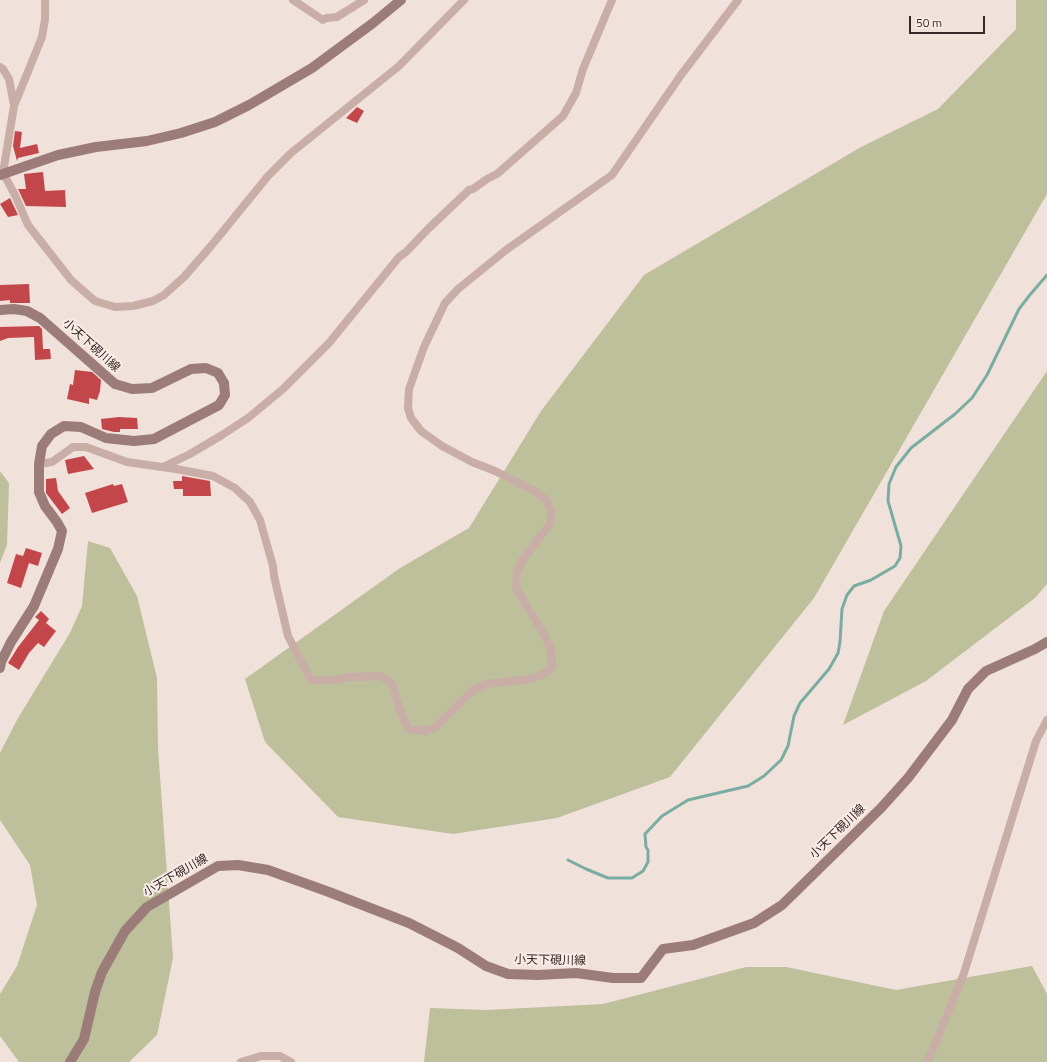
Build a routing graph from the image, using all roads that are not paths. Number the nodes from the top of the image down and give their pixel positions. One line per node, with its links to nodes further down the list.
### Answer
1 (45, 0): 9 (street)
2 (294, 0): 3 (street)
3 (364, 0)
4 (400, 0): 10 (main road)
5 (464, 0): 10 (street)
6 (612, 0): 13 (street)
7 (738, 0): 13 (street)
8 (0, 66): 9 (street)
9 (14, 106): 10 (street)
10 (1, 174)
11 (0, 310): 12 (main road, 小天下硯川線)
12 (39, 464): 13 (street); 15 (main road, 小天下硯川線)
13 (162, 467)
14 (1047, 642): 17 (main road, 小天下硯川線)
15 (0, 668)
16 (1047, 720): 20 (street)
17 (70, 1062)
18 (241, 1062): 19 (street)
19 (290, 1062)
20 (927, 1062)

